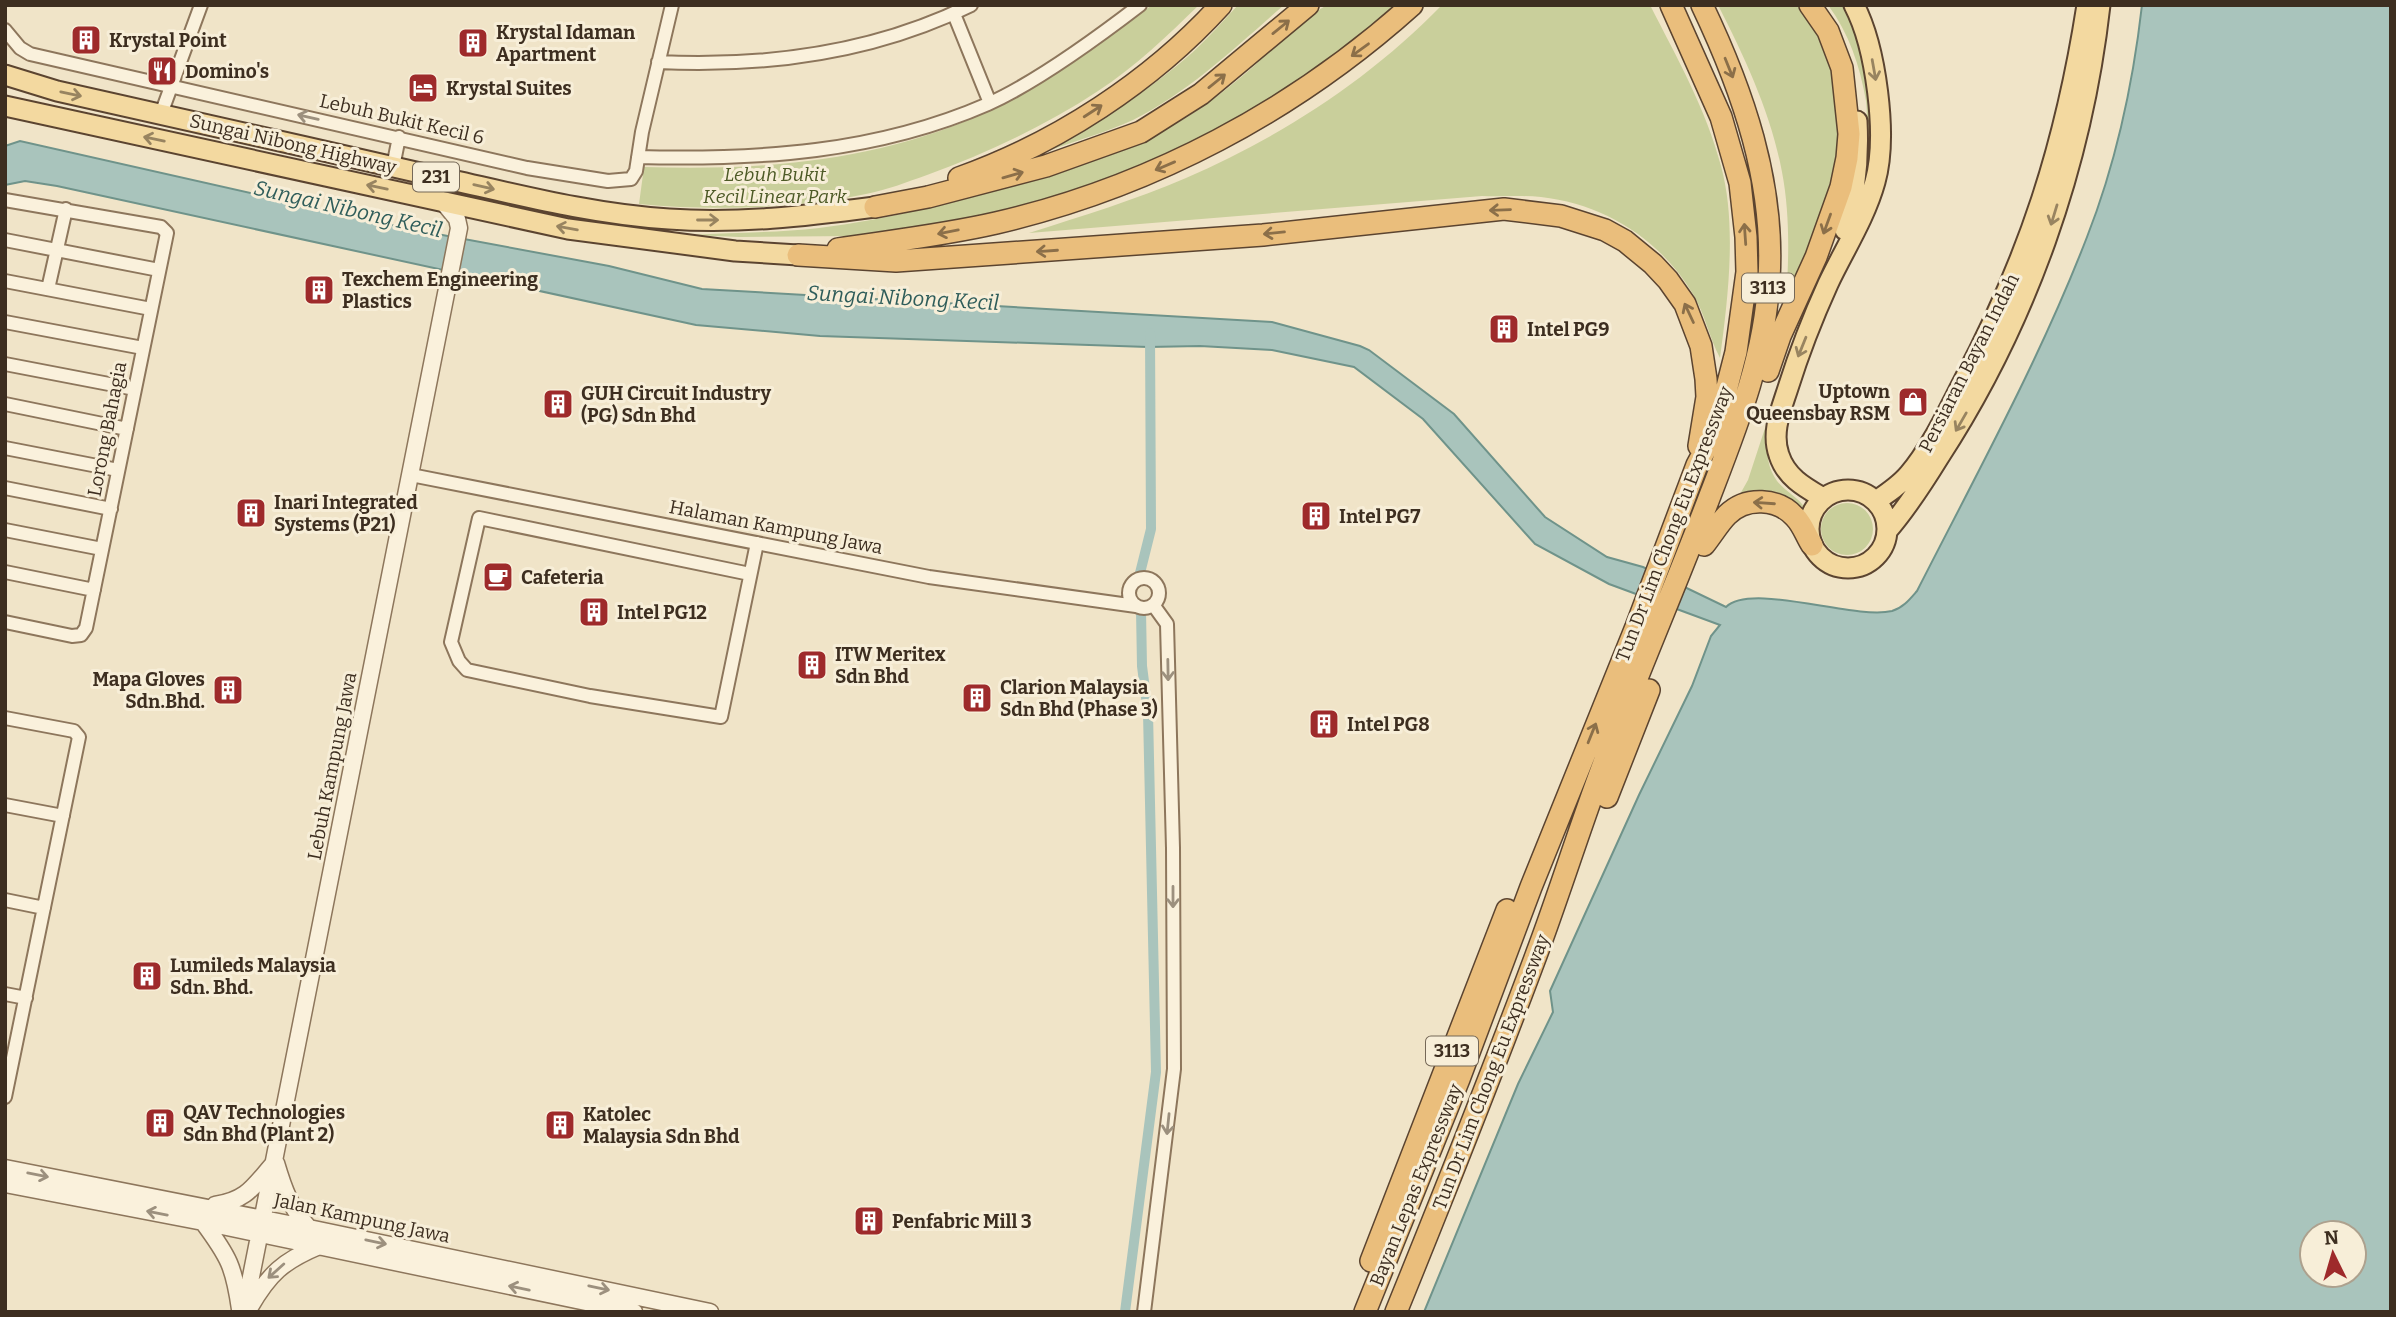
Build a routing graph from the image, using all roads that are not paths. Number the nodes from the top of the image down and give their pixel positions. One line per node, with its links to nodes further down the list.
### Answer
1 (201, 5): 19 (street)
2 (672, 5): 17 (street)
3 (971, 5): 14 (street)
4 (1140, 5): 20 (street)
5 (1221, 5): 28 (highway, one-way to 5)
6 (1308, 5): 28 (highway, one-way to 6)
7 (1412, 5): 34 (highway, one-way to 34)
8 (1671, 5): 47 (highway, Tun Dr Lim Chong Eu Expressway / 3113, one-way to 8)
9 (1702, 5): 60 (highway, Tun Dr Lim Chong Eu Expressway / 3113, one-way to 60)
10 (1810, 5): 16 (highway)
11 (1854, 5): 37 (main road, one-way to 37)
12 (2087, 5): 52 (main road, Persiaran Bayan Indah)
13 (2100, 5): 55 (main road, Persiaran Bayan Indah, one-way to 55)
14 (954, 14): 17 (street); 20 (street)
15 (5, 30): 19 (street, Lebuh Bukit Kecil 6)
16 (1832, 39): 37 (main road); 57 (highway, one-way to 57)
17 (658, 62): 24 (street)
18 (5, 73): 22 (main road, Sungai Nibong Highway / 231, one-way to 22)
19 (169, 85): 22 (street); 23 (street, Lebuh Bukit Kecil 6, one-way to 19)
20 (990, 103): 24 (street)
21 (11, 108): 27 (main road, Sungai Nibong Highway / 231, one-way to 21)
22 (161, 114): 25 (main road, Sungai Nibong Highway / 231)
23 (399, 138): 24 (street, Lebuh Bukit Kecil 6); 25 (street)
24 (638, 157)
25 (393, 167): 28 (main road, Sungai Nibong Highway / 231, one-way to 28)
26 (9, 200): 29 (street)
27 (443, 202): 30 (main road, Sungai Nibong Highway / 231); 31 (street)
28 (875, 207)
29 (66, 209): 33 (street); 35 (street, Lorong Bahagia)
30 (502, 215): 31 (street); 34 (main road, Sungai Nibong Highway / 231, one-way to 30)
31 (459, 231): 49 (street, Lebuh Kampung Jawa)
32 (5, 240): 33 (street)
33 (57, 250): 35 (street); 38 (street)
34 (798, 255): 47 (highway, one-way to 34)
35 (159, 270): 39 (street, Lorong Bahagia)
36 (6, 283): 38 (street)
37 (1828, 284): 51 (main road, one-way to 51)
38 (48, 289): 39 (street)
39 (151, 309): 41 (street, Lorong Bahagia)
40 (5, 322): 41 (street)
41 (143, 348): 43 (street, Lorong Bahagia)
42 (5, 364): 43 (street)
43 (135, 389): 45 (street, Lorong Bahagia)
44 (5, 404): 45 (street)
45 (127, 429): 48 (street, Lorong Bahagia)
46 (5, 448): 48 (street)
47 (1696, 466): 70 (highway, Tun Dr Lim Chong Eu Expressway / 3113, one-way to 47)
48 (118, 470): 53 (street, Lorong Bahagia)
49 (411, 475): 56 (street, Halaman Kampung Jawa); 80 (street, Lebuh Kampung Jawa)
50 (5, 488): 53 (street)
51 (1823, 498): 52 (main road); 58 (main road)
52 (1876, 501): 55 (main road)
53 (111, 509): 59 (street, Lorong Bahagia)
54 (5, 530): 59 (street)
55 (1887, 531): 58 (main road)
56 (757, 543): 62 (street); 64 (street, Halaman Kampung Jawa)
57 (1704, 545): 58 (highway, one-way to 57); 60 (highway)
58 (1812, 545)
59 (102, 549): 63 (street, Lorong Bahagia)
60 (1688, 569): 67 (highway, Tun Dr Lim Chong Eu Expressway / 3113)
61 (5, 572): 63 (street)
62 (750, 574): 62 (street)
63 (94, 590): 66 (street, Lorong Bahagia)
64 (1136, 606): 65 (street); 65 (street)
65 (1153, 606): 90 (street, one-way to 90)
66 (5, 622)
67 (1663, 634): 69 (highway, Tun Dr Lim Chong Eu Expressway / 3113); 75 (highway)
68 (5, 718): 72 (street)
69 (1608, 752): 75 (highway, Tun Dr Lim Chong Eu Expressway / 3113); 76 (highway, Tun Dr Lim Chong Eu Expressway / 3113)
70 (1566, 796): 76 (highway, Tun Dr Lim Chong Eu Expressway / 3113); 91 (highway, Tun Dr Lim Chong Eu Expressway / 3113)
71 (5, 805): 72 (street)
72 (63, 816): 74 (street)
73 (5, 900): 74 (street)
74 (44, 908): 78 (street)
75 (1541, 942): 94 (highway, Tun Dr Lim Chong Eu Expressway / 3113)
76 (1502, 982): 92 (highway, Bayan Lepas Expressway / 3113); 93 (highway, Bayan Lepas Expressway / 3113)
77 (5, 994): 78 (street)
78 (26, 998): 79 (street)
79 (5, 1095)
80 (275, 1161): 83 (street); 84 (street, Lebuh Kampung Jawa); 85 (street)
81 (5, 1168): 83 (street, Jalan Kampung Jawa, one-way to 83)
82 (5, 1184): 83 (street, Jalan Kampung Jawa, one-way to 82)
83 (204, 1215): 84 (street, Jalan Kampung Jawa); 87 (street)
84 (261, 1226): 85 (street, Jalan Kampung Jawa); 86 (street, Jalan Kampung Jawa); 87 (street, Lebuh Kampung Jawa)
85 (309, 1228): 89 (street, Jalan Kampung Jawa, one-way to 89)
86 (319, 1246): 87 (street, one-way to 87); 88 (street, Jalan Kampung Jawa, one-way to 86)
87 (244, 1312)
88 (634, 1312)
89 (710, 1312)
90 (1144, 1312)
91 (1351, 1312)
92 (1364, 1312)
93 (1380, 1312)
94 (1396, 1312)

